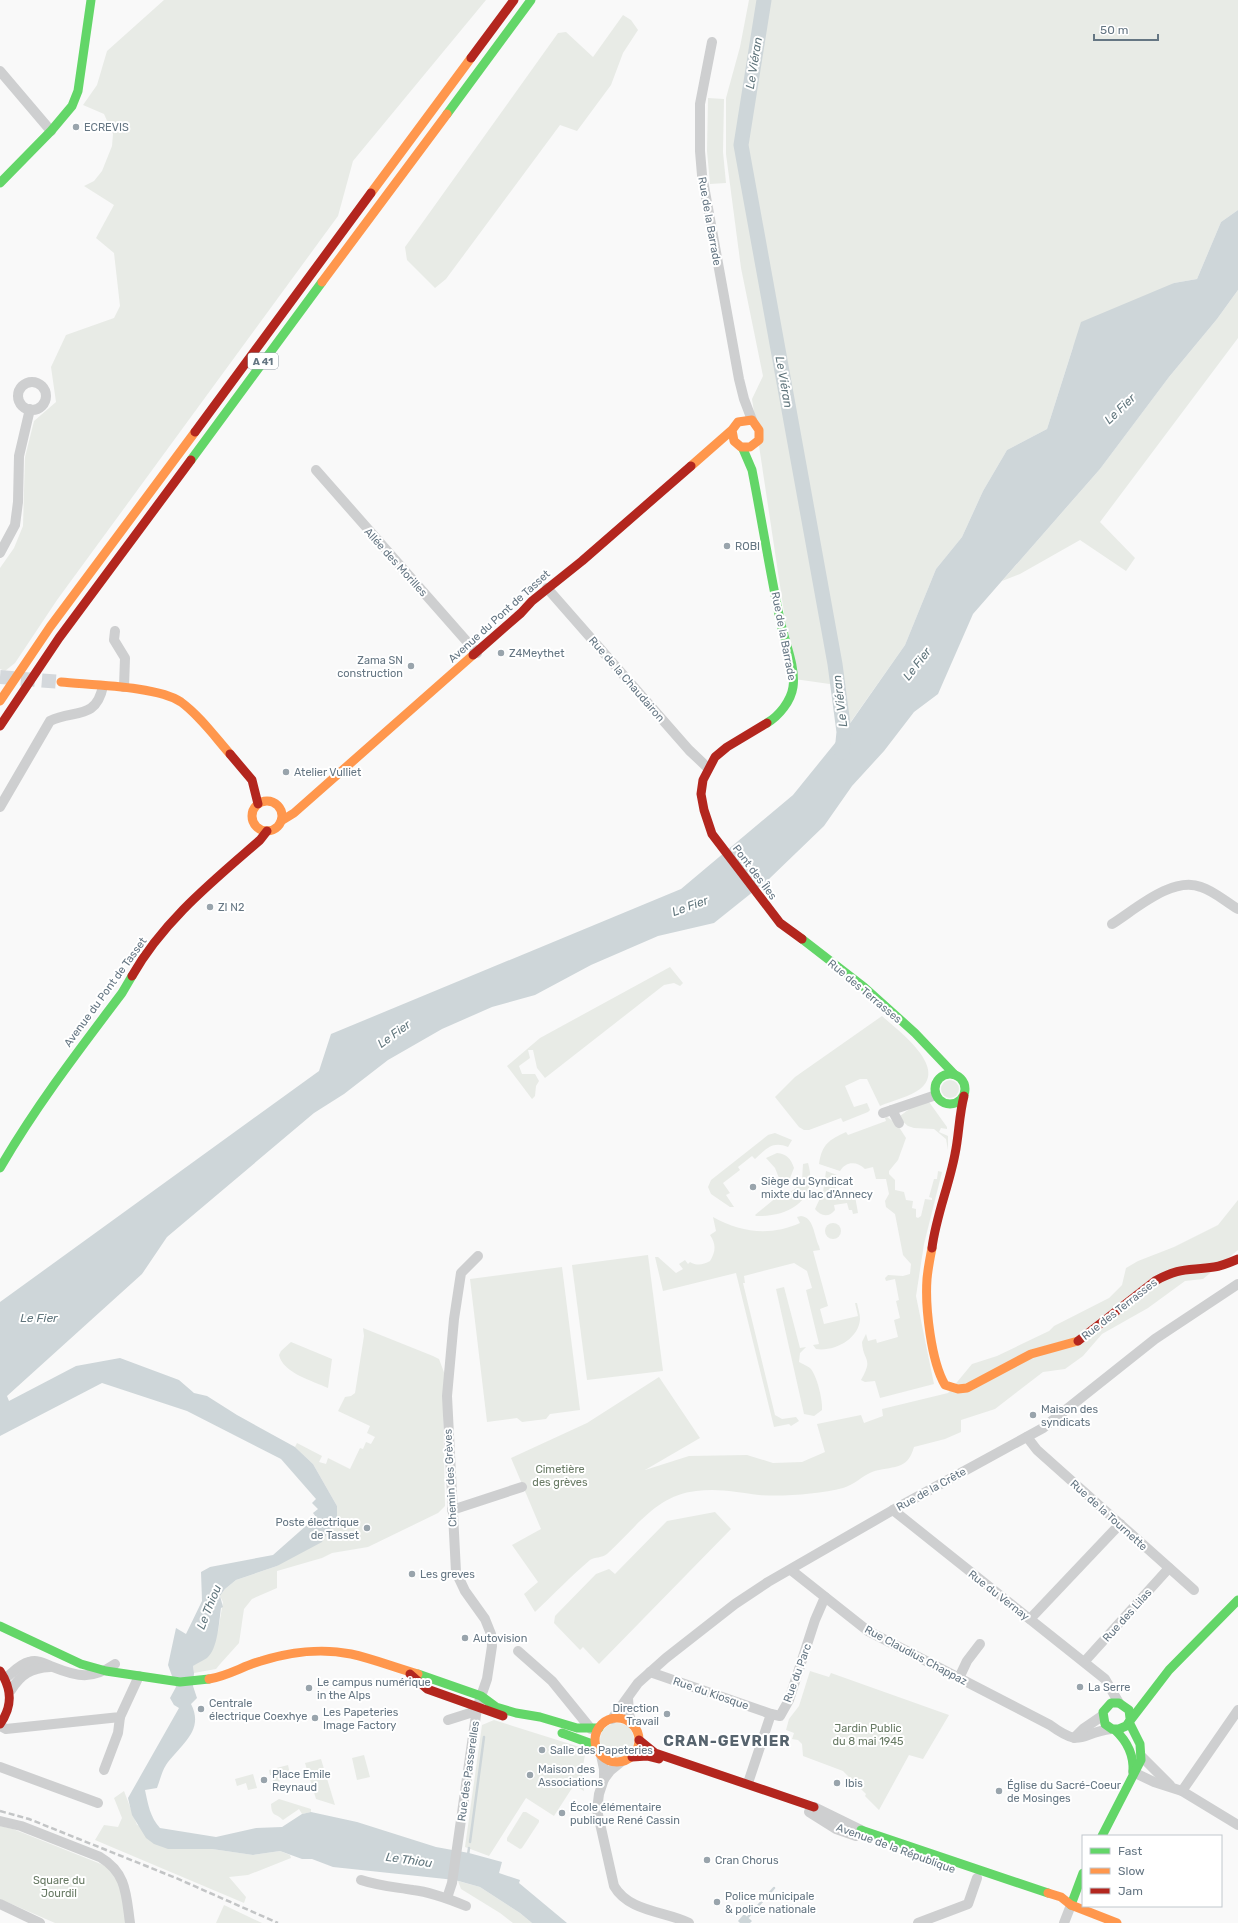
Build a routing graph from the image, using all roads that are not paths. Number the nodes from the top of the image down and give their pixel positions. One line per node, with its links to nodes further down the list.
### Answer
1 (91, 0): 6 (main road)
2 (514, 0): 24 (main road, A 41)
3 (531, 0): 25 (main road, A 41)
4 (712, 42): 8 (street, Rue de la Barrade)
5 (0, 71): 6 (street)
6 (51, 130): 7 (main road)
7 (0, 183)
8 (744, 399): 10 (street, Rue de la Barrade); 11 (street, Rue de la Barrade)
9 (30, 409): 17 (street)
10 (752, 420): 11 (main road); 12 (main road)
11 (735, 426): 13 (main road, Avenue du Pont de Tasset); 14 (main road)
12 (756, 444): 14 (main road); 16 (main road, Rue de la Barrade)
13 (713, 446): 14 (main road); 18 (main road, Avenue du Pont de Tasset)
14 (739, 447): 16 (main road, Rue de la Barrade)
15 (316, 470): 20 (street, Allée des Morilles)
16 (752, 470): 26 (main road, Rue de la Barrade)
17 (0, 553)
18 (547, 588): 20 (main road, Avenue du Pont de Tasset); 26 (street, Rue de la Chaudairon)
19 (115, 631): 23 (street)
20 (477, 653): 30 (main road, Avenue du Pont de Tasset)
21 (61, 682): 22 (main road)
22 (103, 686): 23 (main road); 31 (street)
23 (124, 687): 27 (main road)
24 (0, 701)
25 (0, 726)
26 (708, 768): 35 (main road, Rue de la Barrade)
27 (252, 780): 28 (main road); 29 (main road)
28 (258, 804): 29 (main road); 33 (main road)
29 (275, 804): 30 (main road); 32 (main road)
30 (303, 804): 32 (main road, Avenue du Pont de Tasset)
31 (0, 807)
32 (281, 821): 34 (main road)
33 (255, 825): 34 (main road); 36 (main road)
34 (267, 831): 36 (main road, Avenue du Pont de Tasset)
35 (725, 845): 37 (main road, Pont des Îles)
36 (250, 849): 48 (main road, Avenue du Pont de Tasset)
37 (772, 909): 40 (main road, Rue des Terrasses)
38 (1238, 909): 39 (street)
39 (1112, 924)
40 (931, 1051): 41 (main road, Rue des Terrasses); 42 (main road, Rue des Terrasses)
41 (955, 1075): 42 (main road); 44 (main road)
42 (936, 1083): 43 (main road)
43 (936, 1095): 45 (main road); 46 (street)
44 (964, 1096): 45 (main road); 47 (main road, Rue des Terrasses)
45 (944, 1103): 47 (main road, Rue des Terrasses)
46 (899, 1123)
47 (957, 1136): 50 (main road, Rue des Terrasses)
48 (0, 1168)
49 (478, 1256): 54 (street, Chemin des Grèves)
50 (1238, 1259)
51 (1238, 1284): 52 (street, Rue de la Crête)
52 (1027, 1437): 55 (street, Rue de la Crête); 56 (street, Rue de la Tournette)
53 (522, 1486): 54 (street)
54 (452, 1510): 80 (street, Chemin des Grèves)
55 (893, 1510): 58 (street, Rue de la Crête); 62 (street, Rue du Vernay)
56 (1120, 1524): 57 (street, Rue de la Tournette); 62 (street)
57 (1169, 1568): 59 (street, Rue de la Tournette); 67 (street, Rue des Lilas)
58 (791, 1570): 60 (street, Rue Claudius Chappaz); 73 (street, Rue de la Crête)
59 (1194, 1590)
60 (825, 1597): 77 (street, Rue Claudius Chappaz); 86 (street, Rue du Parc)
61 (1238, 1600): 70 (main road)
62 (1030, 1619): 67 (street, Rue du Vernay)
63 (0, 1626): 66 (main road)
64 (980, 1644): 77 (street)
65 (518, 1651): 94 (street)
66 (66, 1657): 68 (main road); 71 (main road)
67 (1085, 1661): 78 (street, Rue du Vernay)
68 (115, 1664): 71 (street); 76 (main road)
69 (54, 1667): 71 (street); 74 (street); 79 (street)
70 (1169, 1670): 82 (main road); 90 (main road)
71 (106, 1671): 75 (main road)
72 (407, 1671): 76 (main road); 80 (main road); 83 (main road)
73 (650, 1672): 81 (street, Rue de la Crête); 86 (street, Rue du Kiosque)
74 (3, 1674): 79 (main road)
75 (139, 1676): 76 (main road); 87 (street)
76 (154, 1677)
77 (959, 1678): 93 (street, Rue Claudius Chappaz)
78 (1106, 1679): 82 (street, Rue du Vernay); 85 (street)
79 (10, 1690): 92 (main road)
80 (481, 1696): 83 (street, Rue des Passerelles); 94 (main road)
81 (628, 1698): 88 (street, Rue de la Crête); 91 (street)
82 (1121, 1704): 85 (main road); 90 (main road)
83 (477, 1708): 89 (street); 99 (main road); 120 (street, Rue des Passerelles)
84 (1238, 1710): 110 (street)
85 (1104, 1712): 95 (street); 96 (main road)
86 (771, 1714): 108 (street)
87 (120, 1717): 92 (street); 105 (street)
88 (612, 1719): 91 (main road); 94 (main road)
89 (448, 1720)
90 (1129, 1720): 96 (main road); 101 (main road)
91 (632, 1724): 98 (main road)
92 (0, 1725)
93 (1050, 1725): 95 (street, Rue Claudius Chappaz); 97 (street, Rue Claudius Chappaz)
94 (595, 1728): 99 (main road)
95 (1083, 1729): 97 (street)
96 (1113, 1730): 97 (street); 106 (main road)
97 (1074, 1738)
98 (639, 1740): 102 (main road); 108 (main road, Avenue de la République)
99 (595, 1745): 100 (main road)
100 (601, 1755): 103 (main road); 107 (street)
101 (1141, 1756): 106 (main road); 109 (street)
102 (632, 1757): 103 (main road); 112 (main road, Avenue de la République)
103 (621, 1762): 107 (street)
104 (0, 1767): 111 (street)
105 (104, 1770)
106 (1133, 1772): 109 (street); 116 (main road)
107 (604, 1779): 128 (street)
108 (748, 1783): 112 (main road, Avenue de la République)
109 (1172, 1787): 110 (street)
110 (1182, 1791): 114 (street)
111 (98, 1802)
112 (812, 1809): 115 (street, Avenue de la République)
113 (0, 1821): 127 (street)
114 (1237, 1823)
115 (859, 1833): 118 (main road, Avenue de la République); 122 (main road, Avenue de la République)
116 (1102, 1835)
117 (1082, 1875): 122 (main road)
118 (976, 1878): 122 (main road, Avenue de la République); 129 (street)
119 (361, 1880): 120 (street)
120 (447, 1898): 123 (street)
121 (0, 1904): 125 (street)
122 (1070, 1905): 130 (street); 131 (main road, Avenue de la République)
123 (466, 1906)
124 (0, 1910): 125 (street)
125 (15, 1910): 126 (street)
126 (40, 1923)
127 (130, 1923)
128 (689, 1923)
129 (918, 1923)
130 (1064, 1923)
131 (1117, 1923)

